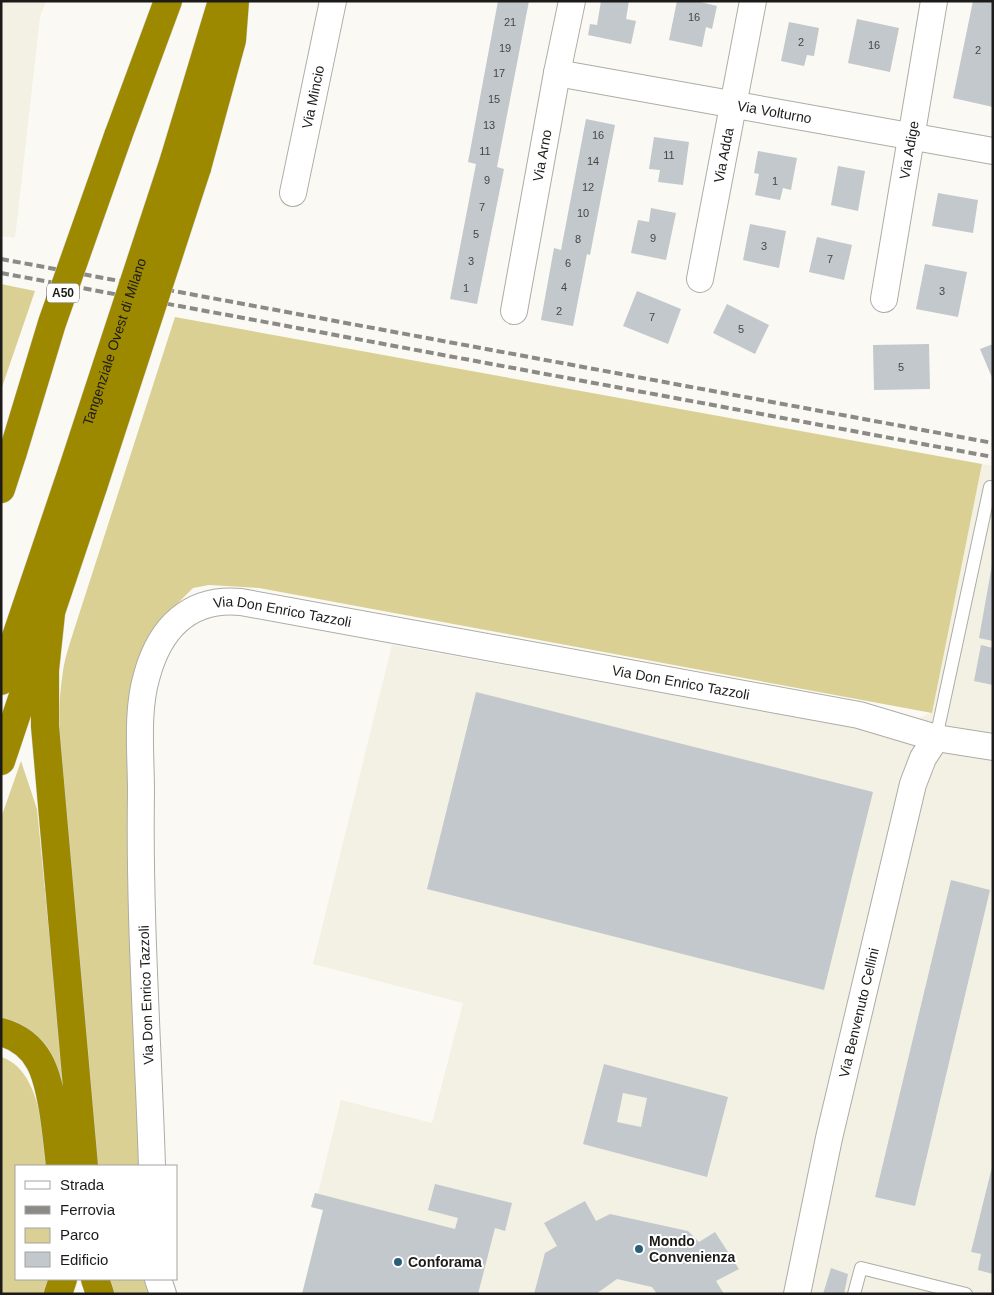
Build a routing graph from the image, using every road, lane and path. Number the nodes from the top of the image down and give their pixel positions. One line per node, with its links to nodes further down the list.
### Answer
1 (168, 1): 17 (highway, A50, bridge)
2 (222, 1): 12 (highway)
3 (236, 1): 12 (highway)
4 (333, 1): 13 (street, Via Mincio)
5 (572, 1): 8 (street, Via Arno)
6 (753, 1): 9 (street, Via Adda)
7 (934, 1): 10 (street, Via Adige)
8 (557, 73): 9 (street, Via Volturno); 16 (street, Via Arno)
9 (734, 104): 10 (street, Via Volturno); 14 (street, Via Adda)
10 (911, 136): 11 (street, Via Volturno); 15 (street, Via Adige)
11 (993, 150)
12 (186, 164): 18 (highway, bridge)
13 (293, 193)
14 (700, 279)
15 (884, 299)
16 (514, 311)
17 (6, 452): 20 (highway, A50)
18 (83, 477): 21 (highway); 22 (highway)
19 (993, 488): 23 (lane)
20 (1, 489)
21 (52, 604): 25 (highway); 28 (highway)
22 (1, 681)
23 (936, 738): 24 (street, Via Don Enrico Tazzoli); 29 (street, Via Don Enrico Tazzoli); 36 (street, Via Benvenuto Cellini)
24 (993, 747)
25 (1, 761)
26 (1, 1032): 27 (highway)
27 (60, 1165)
28 (84, 1165)
29 (152, 1165)
30 (63, 1280): 33 (highway)
31 (95, 1280): 34 (highway)
32 (158, 1280): 35 (street)
33 (58, 1294)
34 (100, 1294)
35 (164, 1294)
36 (797, 1294)
37 (854, 1294): 38 (lane)
38 (966, 1294)

